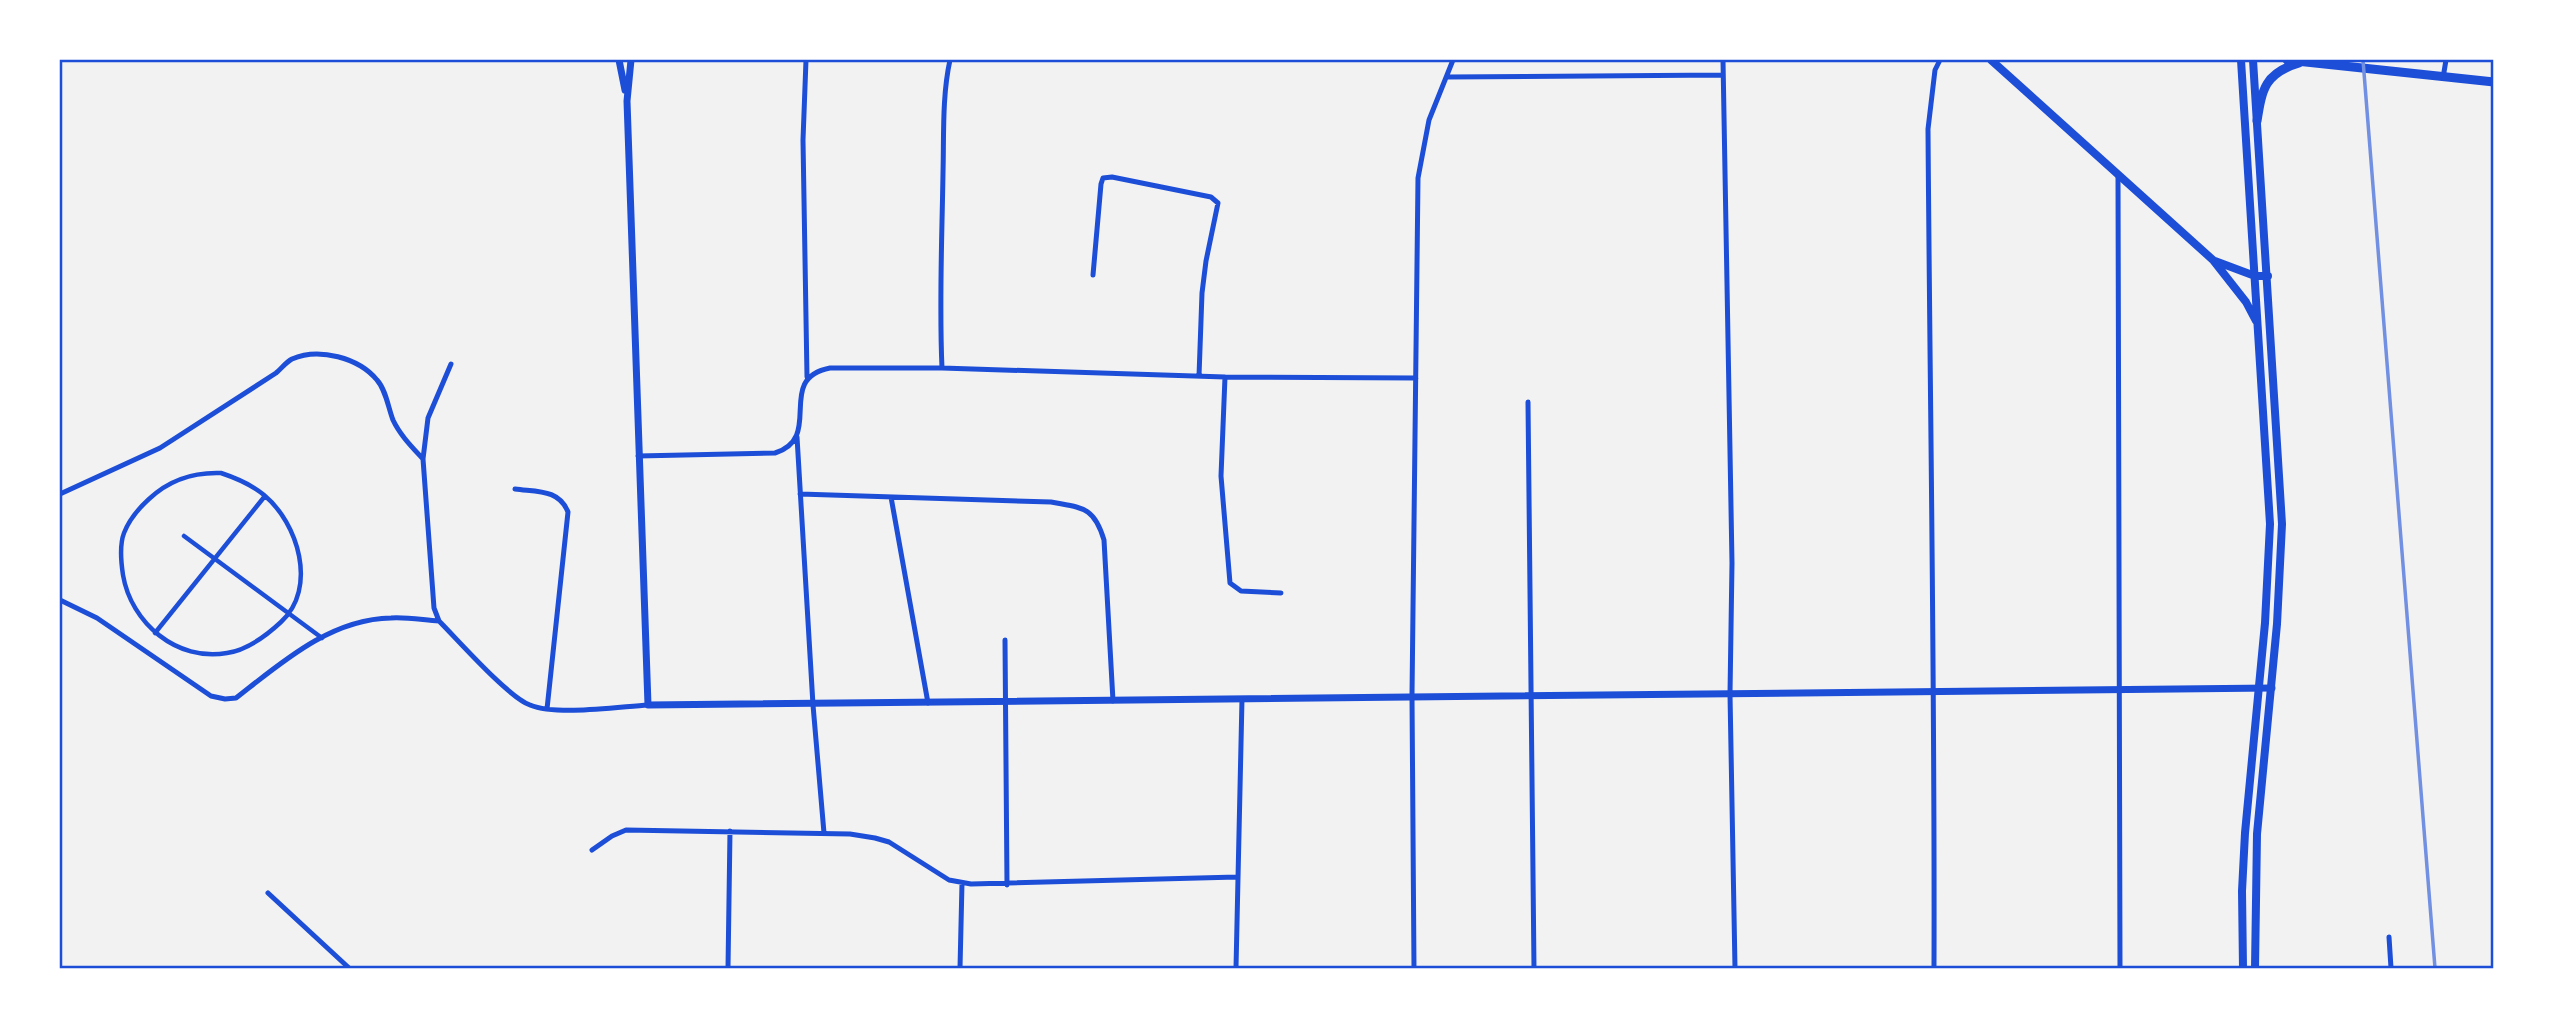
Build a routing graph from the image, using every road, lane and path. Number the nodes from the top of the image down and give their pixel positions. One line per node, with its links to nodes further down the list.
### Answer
1 (619, 60): 18 (street)
2 (631, 60): 18 (street)
3 (806, 60): 34 (street)
4 (950, 60): 32 (street)
5 (1453, 60): 15 (street)
6 (1723, 60): 14 (street)
7 (1940, 60): 60 (street)
8 (1991, 60): 20 (main road)
9 (2241, 60): 21 (main road)
10 (2253, 60): 19 (main road)
11 (2287, 60): 13 (main road)
12 (2446, 60): 16 (street)
13 (2304, 61): 16 (main road); 19 (main road)
14 (1723, 75): 15 (street); 61 (street)
15 (1447, 77): 36 (street)
16 (2442, 78): 17 (main road)
17 (2494, 82)
18 (627, 100): 41 (street)
19 (2257, 121): 26 (main road)
20 (2118, 173): 22 (main road); 58 (street)
21 (2254, 254): 23 (main road); 25 (main road)
22 (2213, 260): 23 (main road); 27 (main road)
23 (2231, 268): 25 (main road)
24 (1093, 275): 33 (street)
25 (2255, 276): 26 (main road); 29 (main road)
26 (2268, 276): 28 (main road)
27 (2235, 289): 29 (main road); 30 (main road)
28 (2268, 290): 29 (main road); 59 (main road)
29 (2257, 291): 30 (main road)
30 (2259, 327): 57 (main road)
31 (450, 364): 42 (street)
32 (942, 368): 33 (street); 34 (street)
33 (1199, 376): 35 (street)
34 (807, 377): 38 (street)
35 (1225, 377): 36 (street); 50 (street)
36 (1416, 378): 62 (street)
37 (1528, 402): 63 (street)
38 (797, 438): 39 (street); 40 (street)
39 (788, 449): 40 (street); 41 (street)
40 (797, 450): 45 (street)
41 (638, 456): 68 (street)
42 (423, 459): 44 (street); 53 (street)
43 (515, 489): 70 (street)
44 (60, 494)
45 (800, 494): 47 (street); 69 (street)
46 (265, 496): 49 (street); 52 (street); 54 (street)
47 (891, 497): 65 (street); 67 (street)
48 (184, 536): 49 (street)
49 (214, 559): 52 (street); 54 (street)
50 (1282, 593)
51 (60, 600): 55 (street)
52 (289, 613): 54 (street); 55 (street)
53 (439, 621): 55 (street); 70 (street)
54 (155, 632)
55 (322, 638)
56 (1005, 640): 66 (street)
57 (2259, 687): 58 (street); 59 (street); 88 (main road)
58 (2119, 688): 60 (street); 87 (street)
59 (2272, 688): 89 (main road)
60 (1932, 691): 61 (street); 86 (street)
61 (1730, 694): 63 (street); 85 (street)
62 (1412, 696): 63 (street); 64 (street); 83 (street)
63 (1531, 697): 84 (street)
64 (1242, 699): 65 (street); 74 (street)
65 (1113, 701): 66 (street)
66 (1005, 702): 67 (street); 76 (street)
67 (928, 703): 69 (street)
68 (648, 705): 69 (street); 70 (street)
69 (813, 705): 72 (street)
70 (547, 709)
71 (730, 831): 72 (street); 73 (street); 80 (street)
72 (824, 833): 75 (street)
73 (592, 850)
74 (1237, 877): 76 (street); 82 (street)
75 (962, 883): 76 (street); 81 (street)
76 (1007, 885)
77 (268, 893): 79 (street)
78 (2389, 937): 90 (street)
79 (349, 968)
80 (728, 968)
81 (960, 968)
82 (1236, 968)
83 (1414, 968)
84 (1534, 968)
85 (1735, 968)
86 (1934, 968)
87 (2120, 968)
88 (2243, 968)
89 (2255, 968)
90 (2391, 968)

